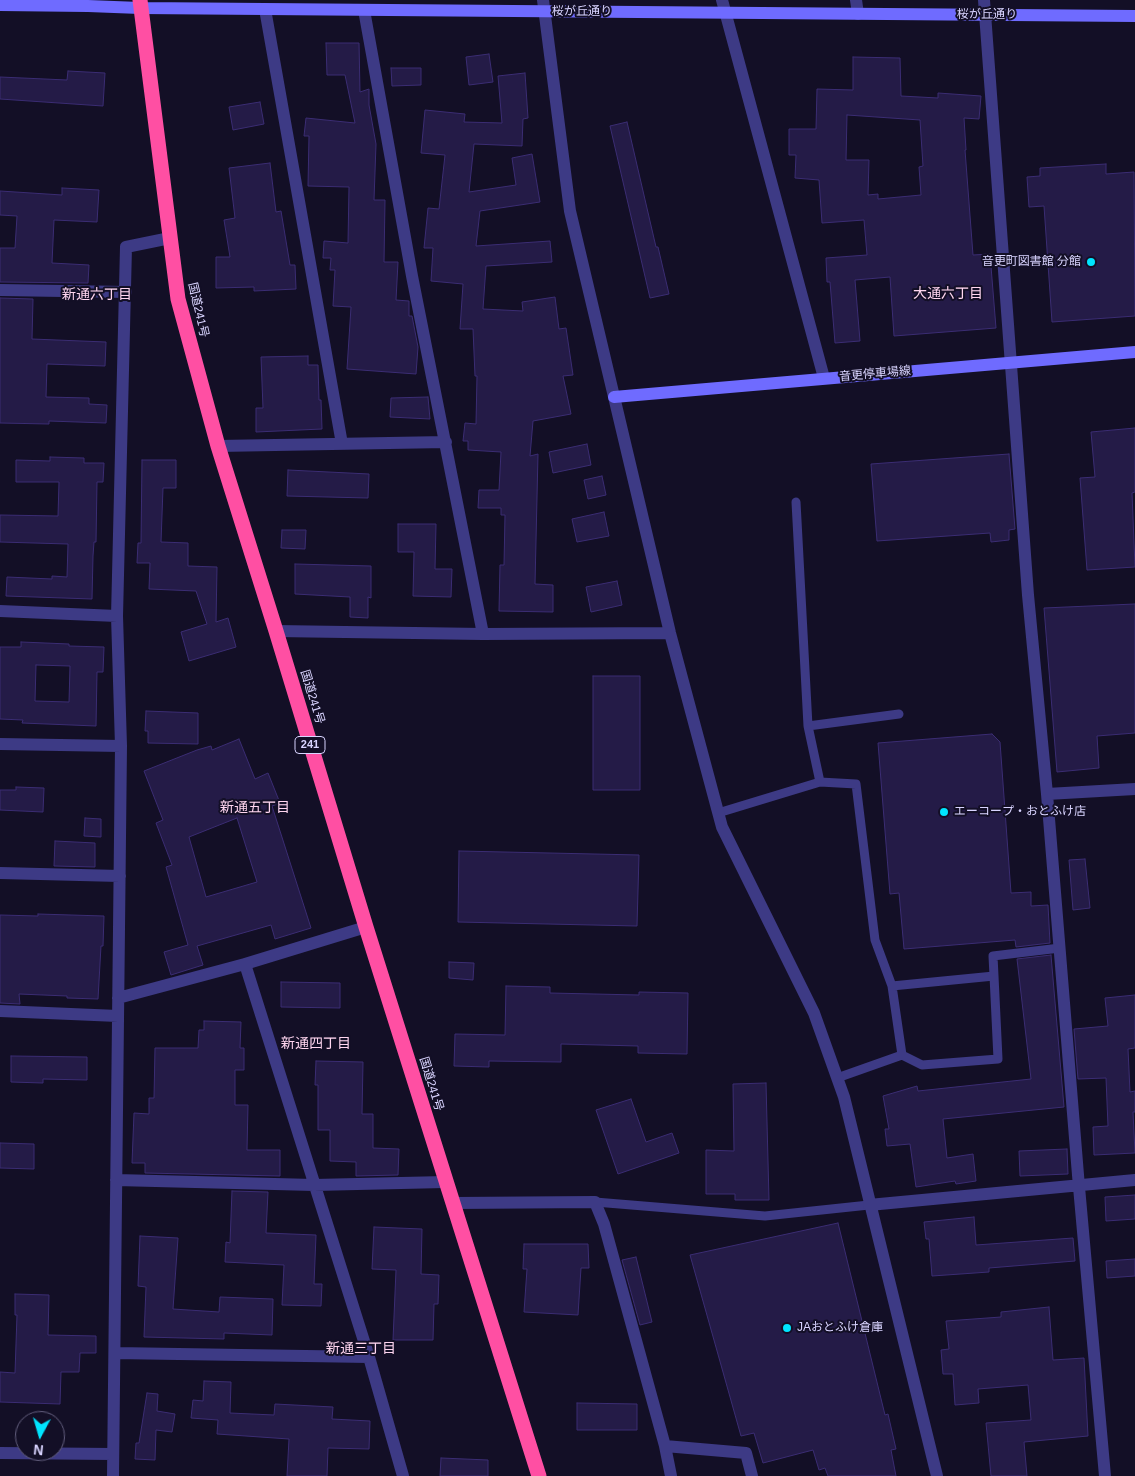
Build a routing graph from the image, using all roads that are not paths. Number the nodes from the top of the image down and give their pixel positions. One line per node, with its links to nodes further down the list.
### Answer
1 (856, 0): 10 (street)
2 (984, 0): 11 (street)
3 (140, 4): 4 (street, 桜が丘通り); 8 (street, 桜が丘通り); 13 (highway, 国道241号 / 241)
4 (0, 5)
5 (308, 5): 8 (street, 桜が丘通り); 9 (street, 桜が丘通り)
6 (543, 6): 7 (street, 桜が丘通り); 9 (street, 桜が丘通り); 19 (street)
7 (724, 6): 10 (street, 桜が丘通り); 18 (street)
8 (265, 9): 21 (street)
9 (364, 10): 20 (street)
10 (858, 14): 11 (street, 桜が丘通り)
11 (985, 15): 12 (street, 桜が丘通り); 17 (street)
12 (1135, 16)
13 (170, 238): 15 (street); 22 (highway, 国道241号 / 241)
14 (0, 290): 15 (street)
15 (126, 292): 25 (street)
16 (1135, 352): 17 (street, 音更停車場線)
17 (1011, 362): 18 (street, 音更停車場線); 35 (street)
18 (824, 378): 19 (street, 音更停車場線)
19 (614, 397): 27 (street)
20 (446, 442): 21 (street); 28 (street)
21 (342, 444): 22 (street)
22 (218, 446): 26 (highway, 国道241号 / 241)
23 (796, 502): 30 (lane)
24 (0, 612): 25 (street)
25 (118, 616): 32 (street)
26 (276, 630): 28 (street); 39 (highway, 国道241号 / 241)
27 (670, 633): 28 (street); 36 (street)
28 (484, 634)
29 (899, 714): 30 (lane)
30 (808, 726): 33 (lane)
31 (0, 744): 32 (street)
32 (121, 746): 38 (street)
33 (820, 782): 36 (lane); 43 (lane)
34 (1135, 789): 35 (street)
35 (1047, 794): 40 (street)
36 (718, 813): 48 (street)
37 (0, 873): 38 (street)
38 (120, 876): 44 (street)
39 (366, 927): 41 (street); 51 (highway, 国道241号 / 241)
40 (1060, 948): 42 (lane); 53 (street)
41 (245, 964): 44 (street); 52 (street)
42 (994, 976): 43 (lane); 47 (lane)
43 (892, 986): 47 (lane)
44 (118, 998): 46 (street)
45 (0, 1011): 46 (street)
46 (118, 1016): 49 (street)
47 (902, 1055): 48 (lane)
48 (837, 1078): 56 (street)
49 (116, 1180): 52 (street); 57 (street)
50 (1135, 1180): 53 (street)
51 (445, 1182): 52 (street); 55 (highway, 国道241号 / 241)
52 (314, 1185): 58 (street)
53 (1079, 1186): 56 (street); 68 (street)
54 (595, 1202): 55 (street); 56 (lane); 59 (street)
55 (454, 1203): 64 (highway, 国道241号 / 241)
56 (870, 1205): 67 (street)
57 (115, 1353): 58 (street); 61 (street)
58 (369, 1357): 63 (street)
59 (665, 1446): 65 (street); 66 (street)
60 (0, 1453): 61 (street)
61 (114, 1454): 62 (street)
62 (113, 1476)
63 (404, 1476)
64 (539, 1476)
65 (671, 1476)
66 (752, 1476)
67 (937, 1476)
68 (1105, 1476)

